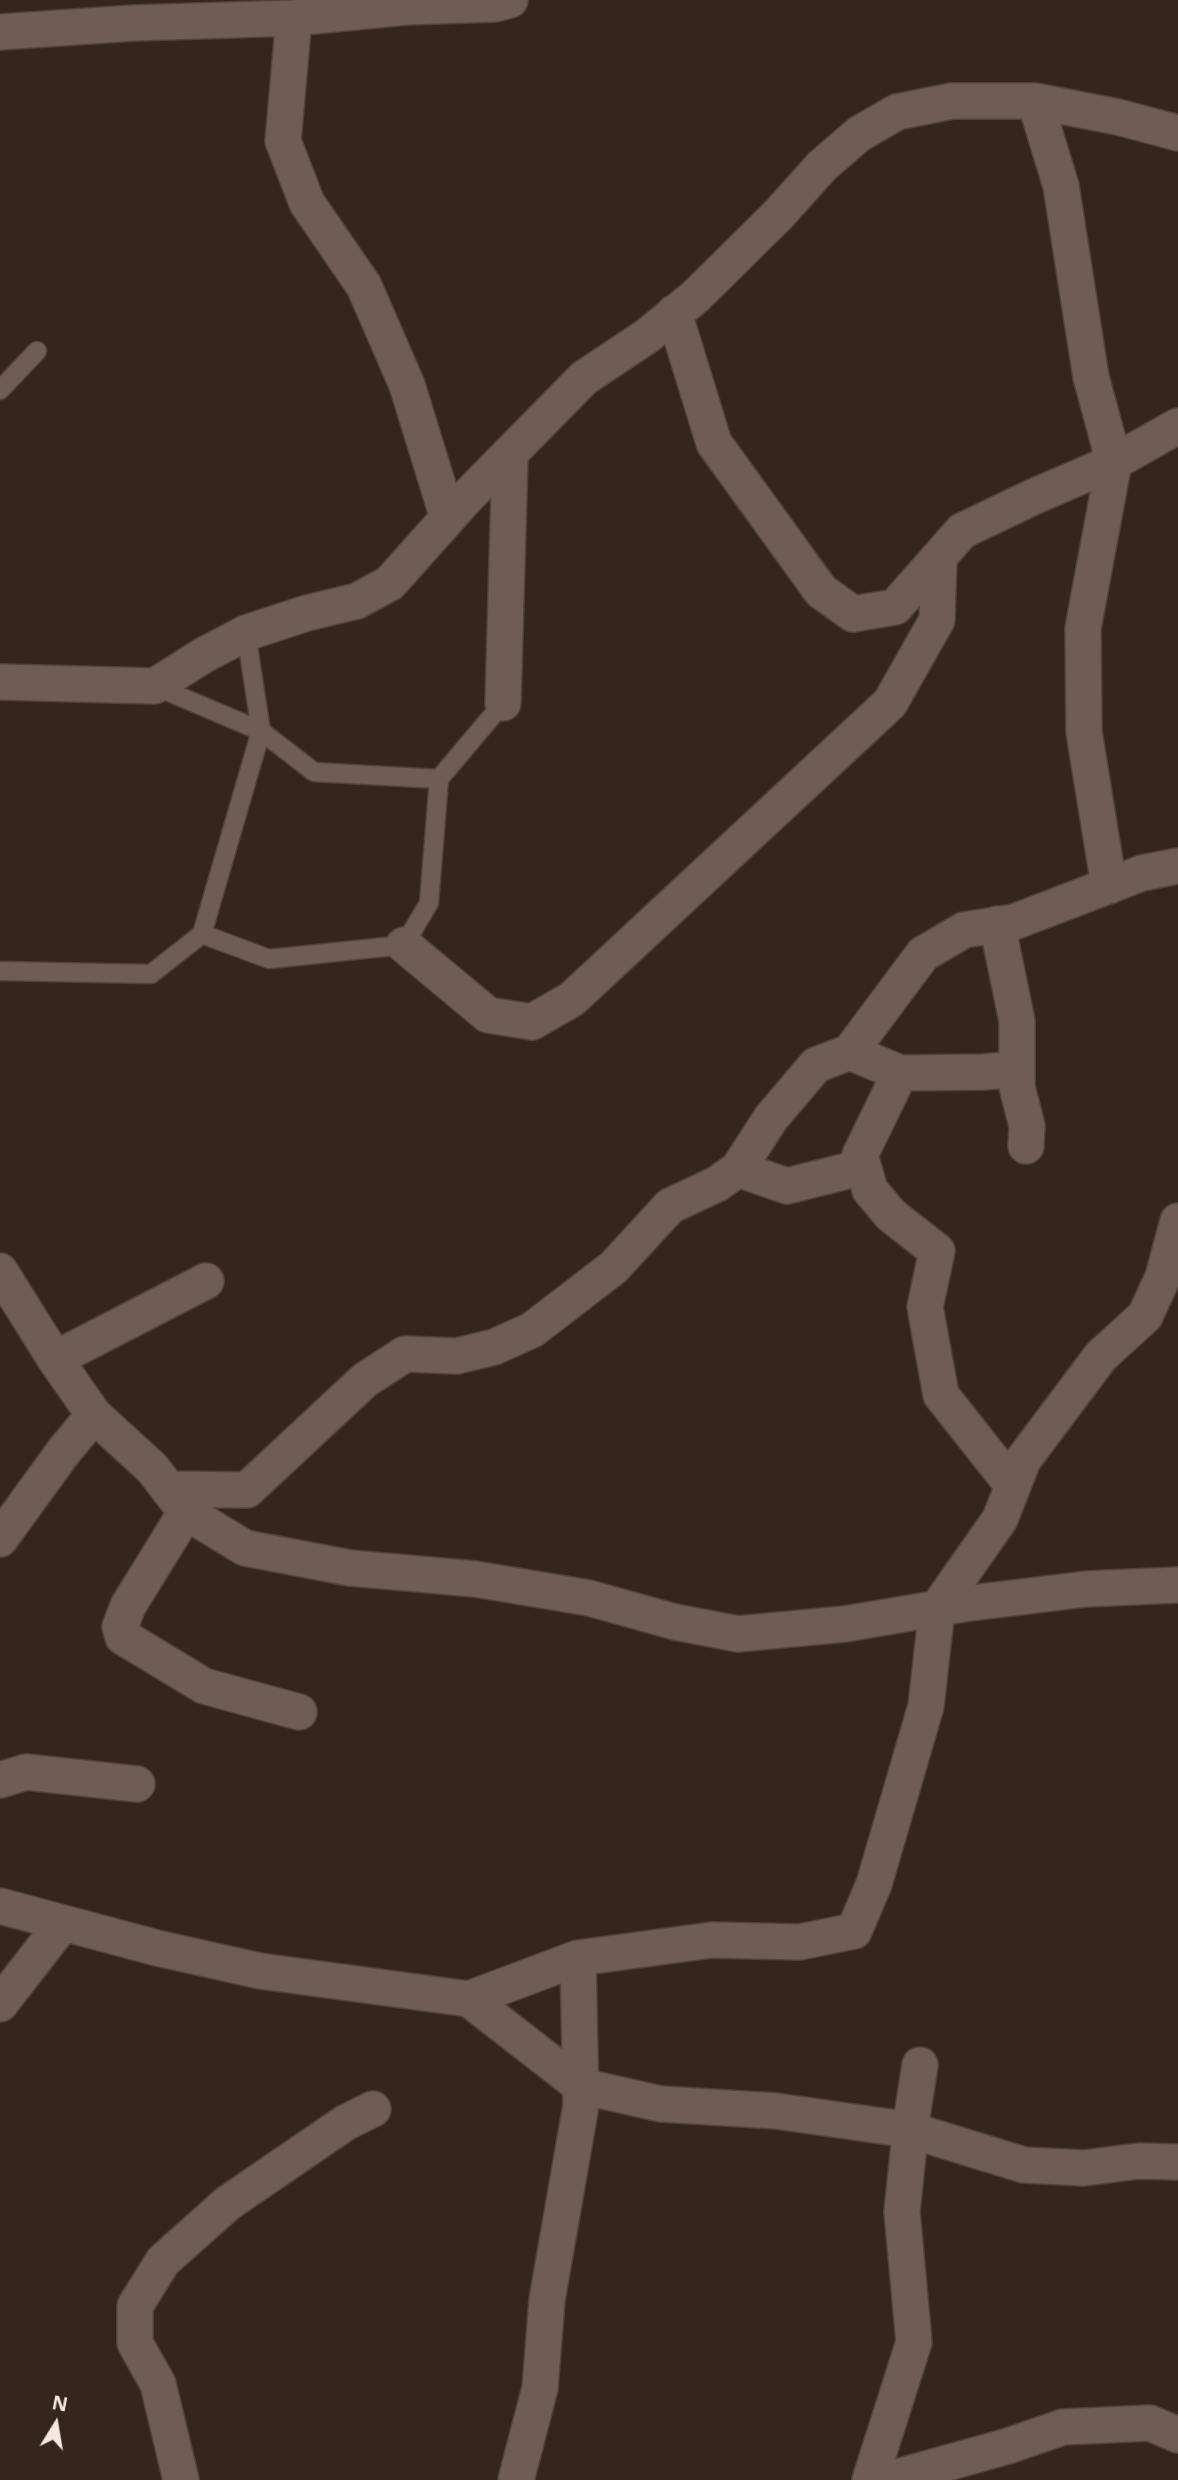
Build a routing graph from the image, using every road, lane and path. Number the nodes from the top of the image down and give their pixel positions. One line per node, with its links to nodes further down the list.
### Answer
1 (510, 0): 2 (street)
2 (294, 18): 3 (street); 12 (street)
3 (0, 32)
4 (1035, 101): 5 (street); 6 (street); 11 (street)
5 (1178, 133)
6 (674, 313): 10 (street); 13 (street)
7 (37, 351): 8 (lane)
8 (0, 390)
9 (1178, 426): 11 (street)
10 (510, 456): 12 (street); 17 (street)
11 (1114, 462): 13 (street); 21 (street)
12 (448, 518): 14 (street)
13 (939, 558): 24 (street)
14 (246, 634): 16 (street); 18 (lane)
15 (0, 682): 16 (street)
16 (155, 686): 18 (lane)
17 (503, 704): 19 (lane)
18 (261, 731): 19 (lane); 23 (lane)
19 (439, 779): 24 (lane)
20 (1178, 866): 21 (street)
21 (1109, 886): 22 (street)
22 (997, 925): 26 (street); 27 (street)
23 (202, 934): 24 (lane); 25 (lane)
24 (404, 945)
25 (0, 971)
26 (850, 1052): 28 (street); 31 (street)
27 (1017, 1069): 28 (street); 29 (street)
28 (900, 1073): 30 (street)
29 (1026, 1146)
30 (863, 1167): 31 (street); 37 (street)
31 (737, 1169): 38 (street)
32 (1178, 1222): 37 (street)
33 (0, 1271): 35 (street)
34 (206, 1281): 35 (street)
35 (55, 1359): 36 (street)
36 (94, 1415): 38 (street); 39 (street)
37 (1013, 1486): 41 (street)
38 (177, 1500): 41 (street); 42 (street)
39 (0, 1539)
40 (1178, 1585): 41 (street)
41 (937, 1609): 47 (street)
42 (299, 1712)
43 (0, 1780): 44 (street)
44 (136, 1784)
45 (0, 1906): 46 (street)
46 (63, 1923): 48 (street); 49 (street)
47 (578, 1958): 48 (street); 51 (street)
48 (469, 1999): 51 (street)
49 (0, 2004)
50 (920, 2065): 53 (street)
51 (581, 2086): 53 (street); 58 (street)
52 (373, 2109): 57 (street)
53 (910, 2130): 54 (street); 59 (street)
54 (1178, 2162)
55 (1178, 2435): 56 (street)
56 (905, 2477)
57 (181, 2480)
58 (516, 2480)
59 (870, 2480)

